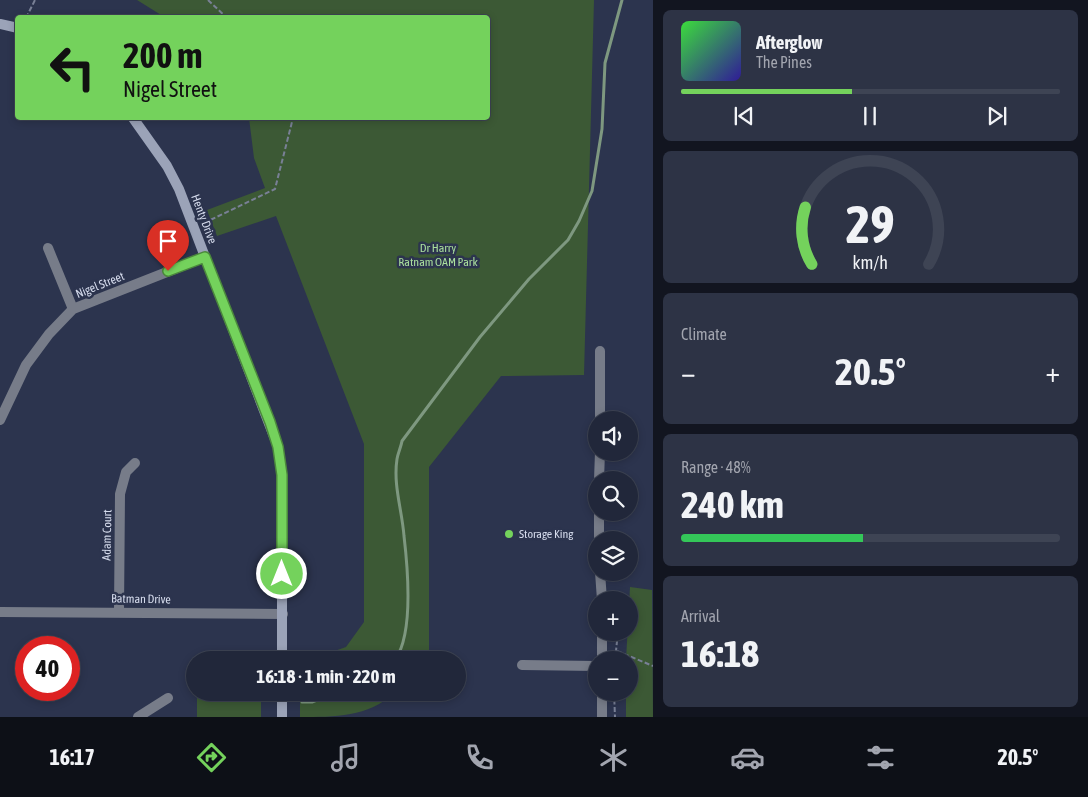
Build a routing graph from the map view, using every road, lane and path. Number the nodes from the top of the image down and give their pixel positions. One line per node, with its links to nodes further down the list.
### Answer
1 (35, 0): 3 (path)
2 (208, 0): 4 (path)
3 (28, 15)
4 (224, 15)
5 (0, 24): 6 (street)
6 (15, 27)
7 (134, 120): 9 (street, Henty Drive)
8 (292, 120): 9 (path)
9 (194, 227): 11 (street, Henty Drive)
10 (48, 248): 12 (street)
11 (205, 257): 12 (street, Nigel Street); 19 (street, Henty Drive)
12 (73, 309): 15 (street, Nigel Street)
13 (600, 351): 14 (street)
14 (600, 411)
15 (0, 420)
16 (134, 463): 17 (street, Adam Court)
17 (119, 611): 18 (street, Batman Drive); 19 (street, Batman Drive)
18 (0, 612)
19 (283, 614): 21 (street, Henty Drive)
20 (618, 641): 22 (path)
21 (282, 651)
22 (617, 651)
23 (638, 660): 26 (path)
24 (522, 665): 25 (street)
25 (588, 666)
26 (653, 666)
27 (168, 698): 31 (street)
28 (282, 701): 32 (street)
29 (602, 701): 33 (street)
30 (614, 701): 34 (path)
31 (138, 717)
32 (282, 717)
33 (602, 717)
34 (615, 717)

